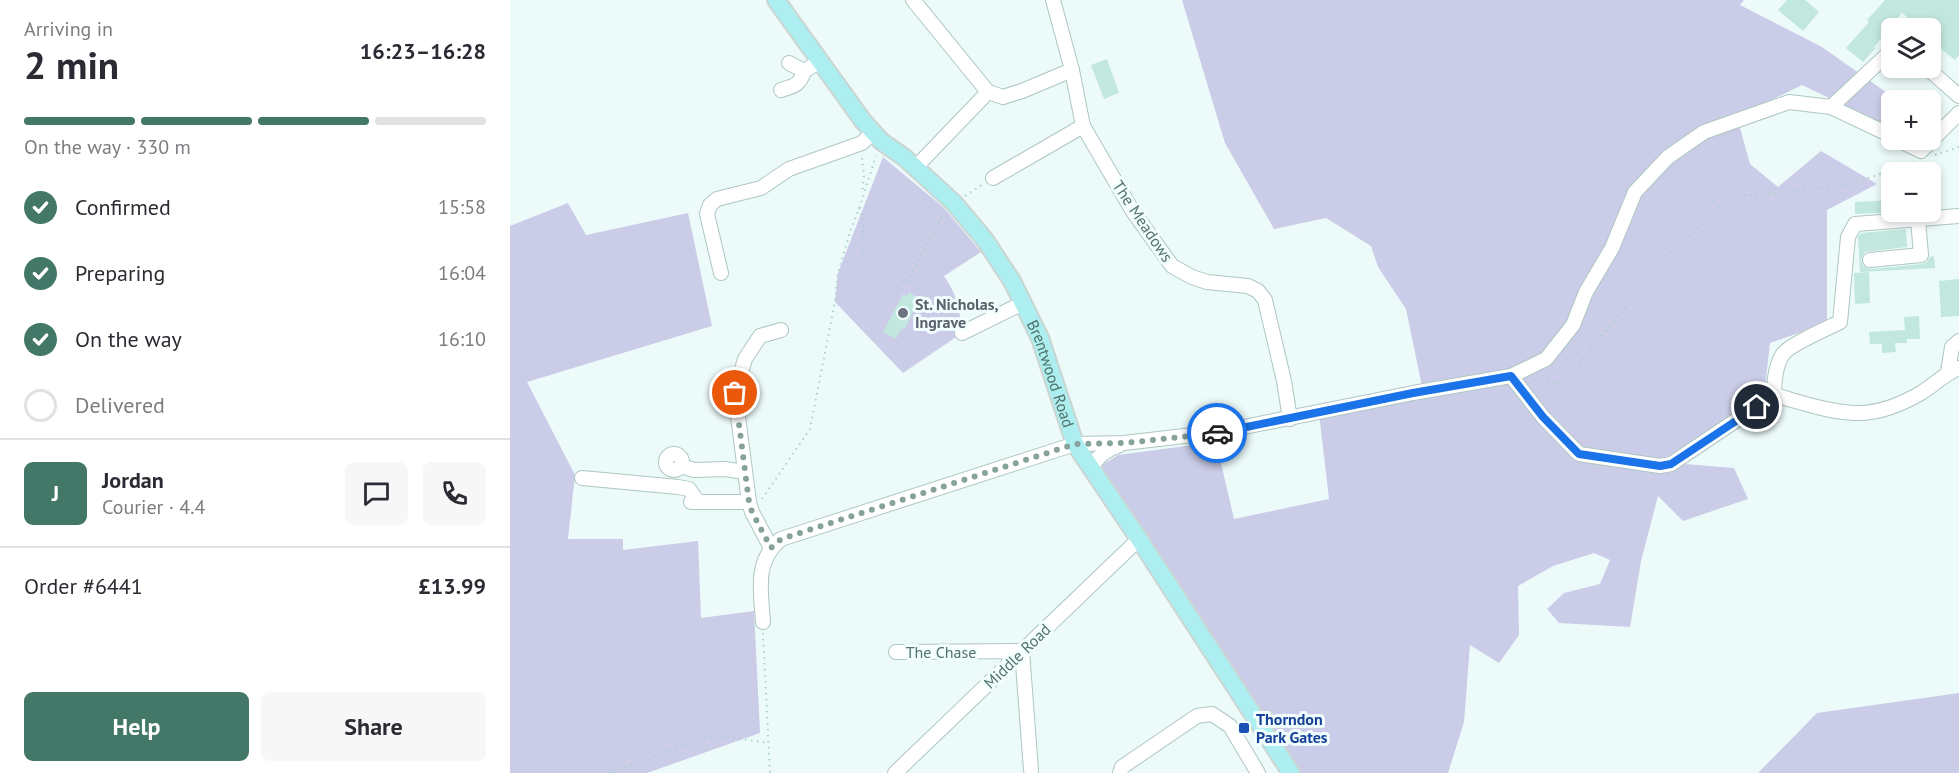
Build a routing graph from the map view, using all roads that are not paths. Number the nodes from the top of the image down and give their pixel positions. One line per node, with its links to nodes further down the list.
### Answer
1 (776, 0): 5 (main road, Brentwood Road)
2 (913, 0): 11 (street)
3 (1053, 0): 7 (street, The Meadows)
4 (1881, 60): 13 (street)
5 (819, 62): 8 (street); 18 (main road, Brentwood Road)
6 (789, 63): 8 (street)
7 (1072, 70): 11 (street); 15 (street, The Meadows)
8 (804, 71): 10 (street)
9 (1938, 78): 12 (street)
10 (781, 90)
11 (988, 92): 19 (street)
12 (1959, 96)
13 (1831, 106): 16 (street); 32 (street)
14 (1959, 113): 17 (street)
15 (1083, 126): 20 (street); 34 (street, The Meadows)
16 (1881, 131)
17 (1941, 131)
18 (877, 136): 19 (main road, Brentwood Road); 26 (street)
19 (915, 168): 27 (main road, Brentwood Road)
20 (993, 178)
21 (1959, 216): 22 (street)
22 (1941, 217)
23 (1881, 222): 33 (street)
24 (1918, 222): 25 (street)
25 (1870, 260)
26 (721, 273)
27 (1023, 303): 29 (street); 36 (main road, Brentwood Road)
28 (781, 330): 39 (street)
29 (962, 333)
30 (1959, 341): 31 (street)
31 (1954, 370): 33 (street)
32 (1511, 376): 33 (street); 34 (street)
33 (1774, 395)
34 (1290, 419): 35 (street)
35 (1125, 443): 36 (street); 38 (street)
36 (1075, 444): 38 (main road, Brentwood Road); 43 (street)
37 (681, 465): 39 (street)
38 (1091, 469): 42 (main road, Brentwood Road)
39 (745, 472): 41 (street)
40 (582, 478): 41 (street)
41 (749, 502): 43 (street)
42 (1139, 538): 45 (street, Middle Road); 51 (main road, Brentwood Road)
43 (771, 548): 44 (street)
44 (763, 622)
45 (1022, 651): 46 (street, The Chase); 47 (street); 48 (street, Middle Road)
46 (896, 652)
47 (1031, 770)
48 (895, 773)
49 (1119, 773): 50 (street)
50 (1258, 773)
51 (1291, 773)

